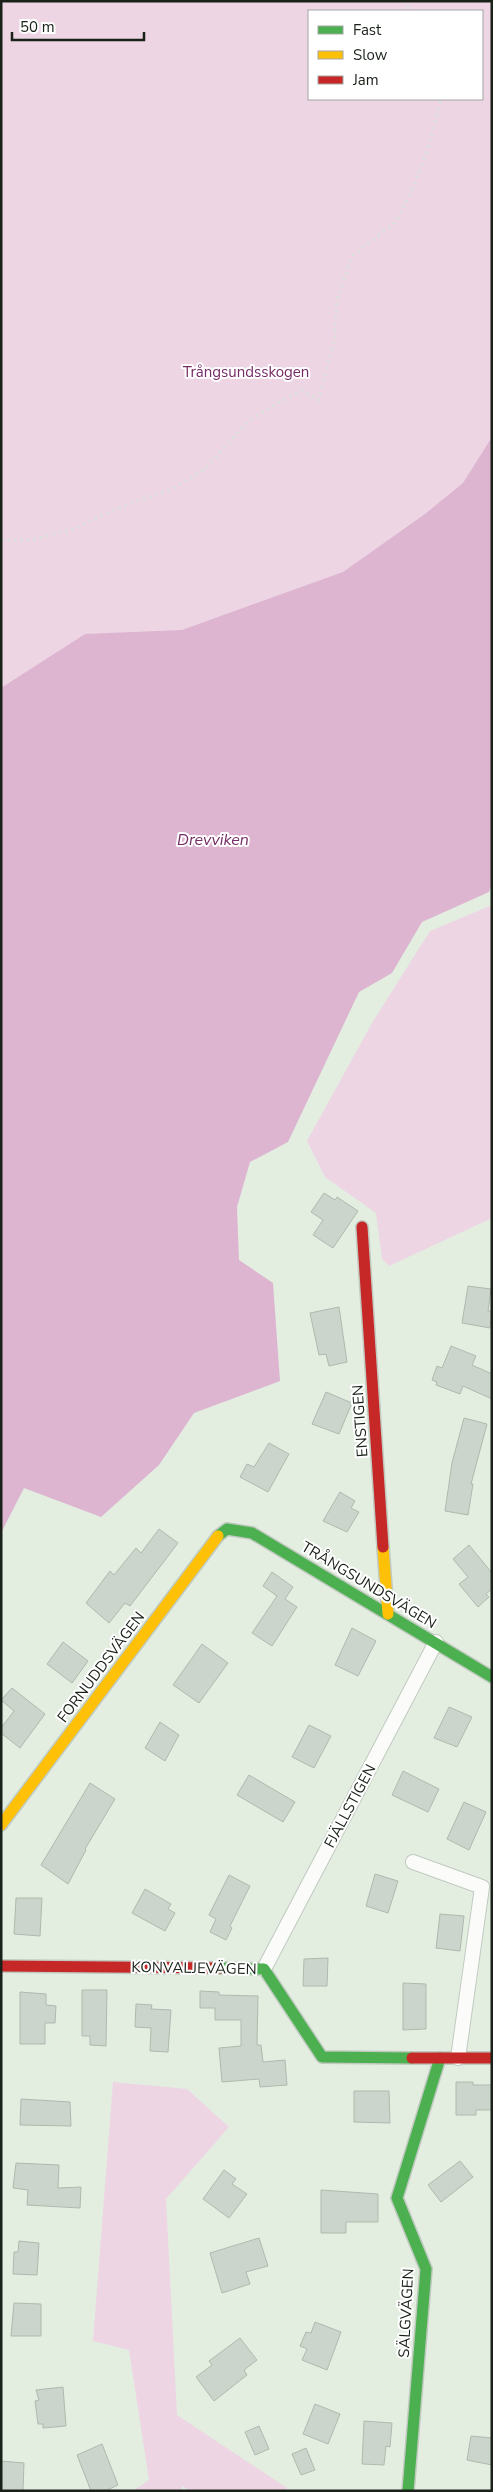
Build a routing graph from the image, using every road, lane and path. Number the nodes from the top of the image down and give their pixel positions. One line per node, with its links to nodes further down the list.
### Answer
1 (441, 100): 2 (path)
2 (1, 540)
3 (362, 1227): 5 (street, ENSTIGEN)
4 (227, 1529): 5 (street, TRÅNGSUNDSVÄGEN); 8 (street, FORNUDDSVÄGEN)
5 (388, 1614): 6 (street, TRÅNGSUNDSVÄGEN)
6 (436, 1642): 7 (street, TRÅNGSUNDSVÄGEN); 11 (street, FJÄLLSTIGEN)
7 (490, 1671)
8 (1, 1825)
9 (413, 1862): 13 (street)
10 (1, 1966): 11 (street, KONVALJEVÄGEN)
11 (264, 1969): 12 (street, KONVALJEVÄGEN)
12 (440, 2058): 13 (street, KONVALJEVÄGEN); 15 (street, SÄLGVÄGEN)
13 (458, 2058): 14 (street, KONVALJEVÄGEN)
14 (492, 2058)
15 (408, 2491)

